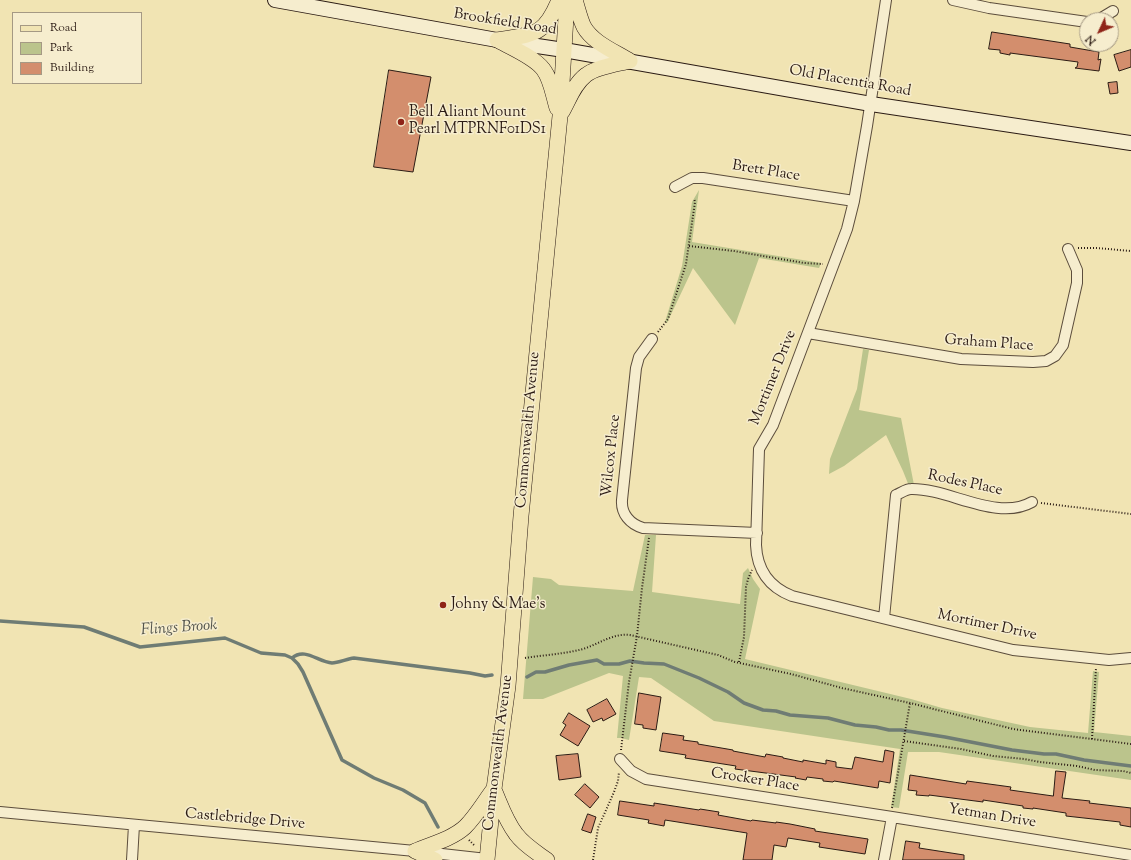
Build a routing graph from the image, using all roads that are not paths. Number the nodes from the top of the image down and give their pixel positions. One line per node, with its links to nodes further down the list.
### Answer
1 (275, 0): 8 (main road, Brookfield Road)
2 (559, 0): 8 (main road)
3 (567, 0): 9 (main road, Commonwealth Avenue)
4 (575, 0): 10 (main road)
5 (886, 0): 11 (street, Mortimer Drive)
6 (953, 0): 7 (street)
7 (1079, 21)
8 (497, 40): 9 (main road, Brookfield Road); 12 (main road)
9 (564, 50): 10 (main road, Old Placentia Road); 12 (main road, Commonwealth Avenue)
10 (630, 61): 11 (main road, Old Placentia Road); 12 (main road)
11 (871, 104): 13 (main road, Old Placentia Road); 15 (street, Mortimer Drive)
12 (560, 116): 24 (main road, Commonwealth Avenue)
13 (1131, 143)
14 (675, 187): 15 (street, Brett Place)
15 (854, 201): 17 (street, Mortimer Drive)
16 (1068, 249): 17 (street, Graham Place)
17 (808, 333): 20 (street, Mortimer Drive)
18 (652, 339): 20 (street, Wilcox Place)
19 (1032, 502): 21 (street, Rodes Place)
20 (757, 533): 21 (street, Mortimer Drive)
21 (884, 618): 22 (street, Mortimer Drive)
22 (1131, 658)
23 (620, 759): 26 (street, Crocker Place)
24 (494, 789): 28 (main road); 32 (main road, Commonwealth Avenue); 33 (main road)
25 (0, 812): 27 (street, Castlebridge Drive)
26 (892, 817): 29 (street, Yetman Drive); 34 (street)
27 (134, 825): 28 (street, Castlebridge Drive); 30 (street)
28 (415, 851): 31 (main road); 32 (street, Castlebridge Drive)
29 (1131, 855)
30 (132, 860)
31 (435, 860)
32 (490, 860)
33 (547, 860)
34 (884, 860)

